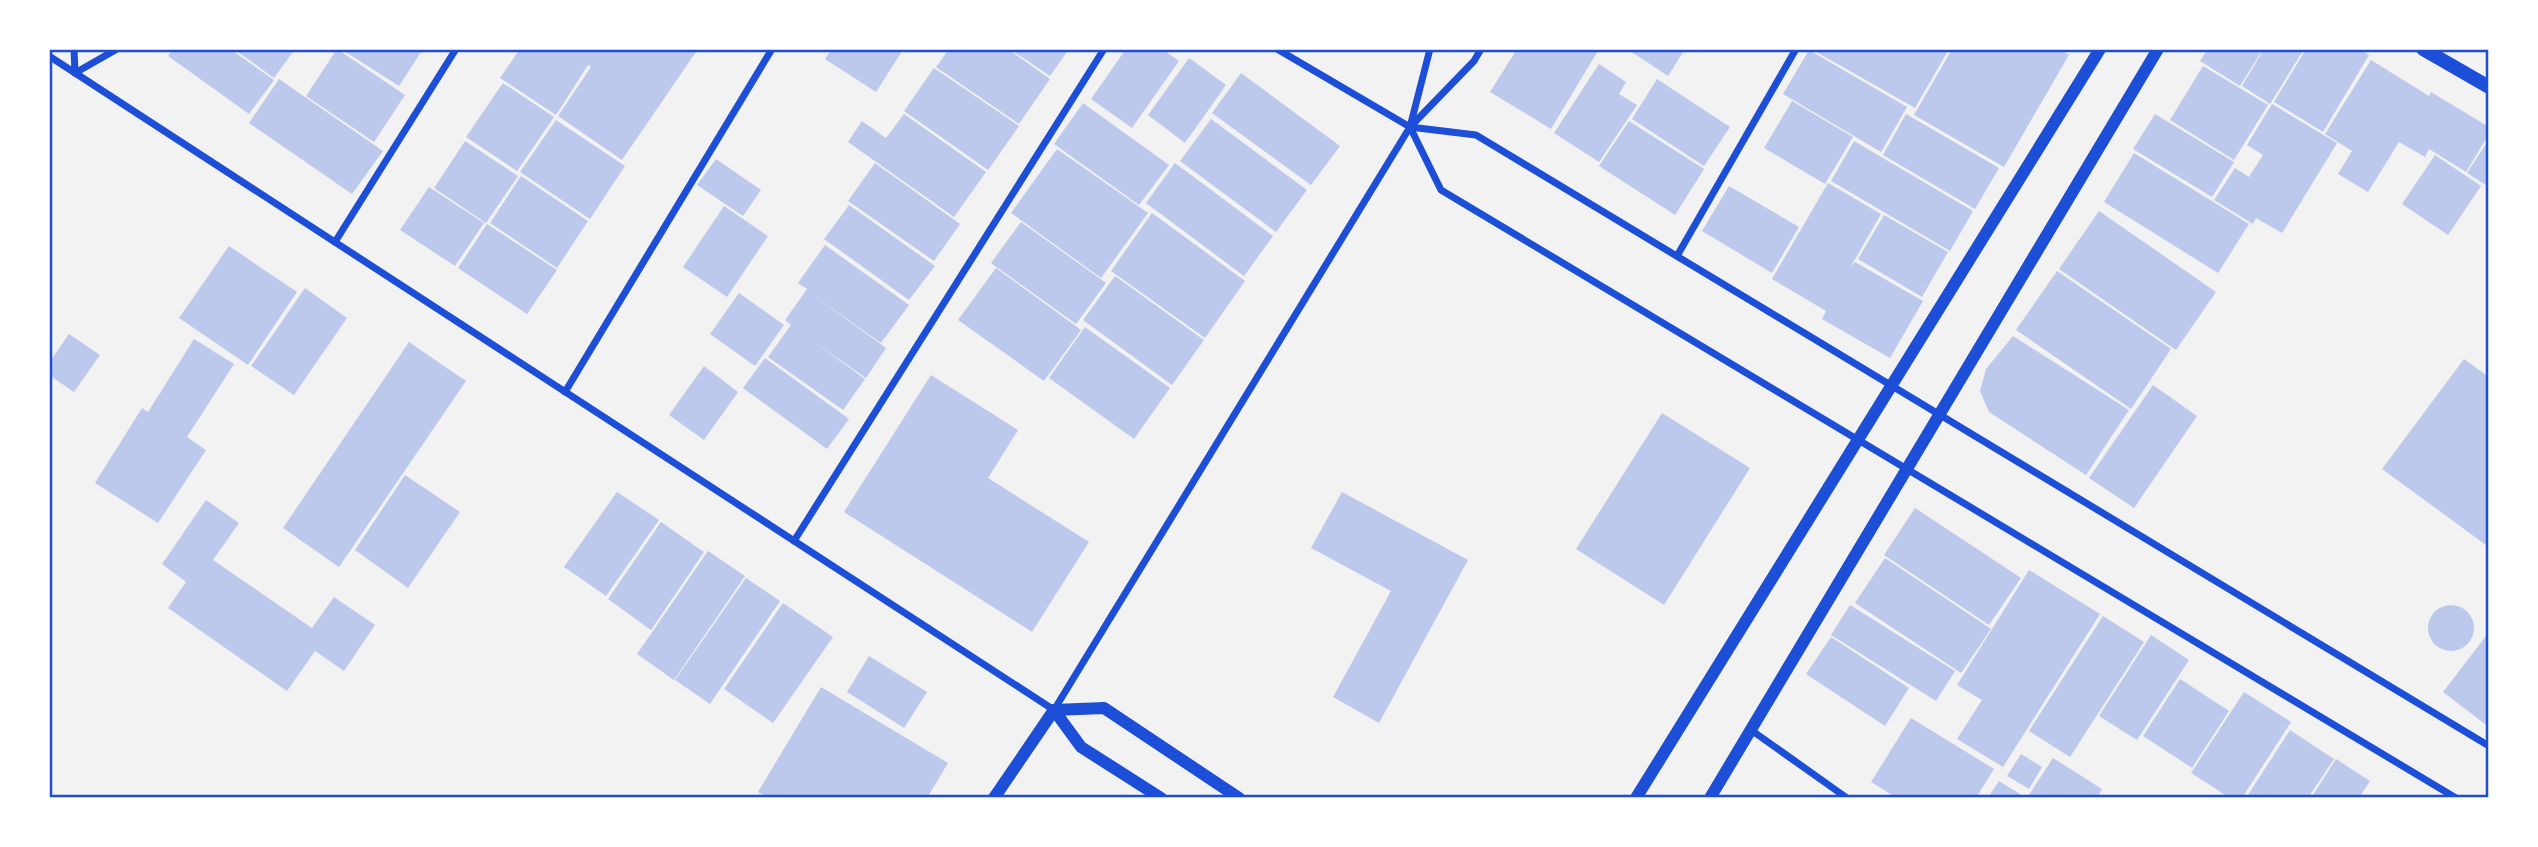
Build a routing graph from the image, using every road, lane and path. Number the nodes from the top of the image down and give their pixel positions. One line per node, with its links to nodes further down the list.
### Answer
1 (74, 49): 14 (street)
2 (117, 49): 14 (street)
3 (456, 49): 17 (street)
4 (772, 49): 20 (street)
5 (1104, 49): 24 (street)
6 (1277, 49): 16 (street)
7 (1430, 49): 16 (street)
8 (1481, 49): 16 (street)
9 (1796, 49): 18 (street)
10 (2100, 49): 19 (street)
11 (2158, 49): 21 (street)
12 (2423, 49): 15 (main road)
13 (49, 56): 14 (street)
14 (75, 73): 17 (street)
15 (2489, 87)
16 (1410, 127): 18 (street); 22 (street); 25 (street)
17 (335, 243): 20 (street)
18 (1677, 256): 19 (street)
19 (1891, 385): 21 (street); 22 (street)
20 (565, 392): 24 (street)
21 (1939, 415): 23 (street); 27 (street)
22 (1857, 438): 23 (street); 31 (street)
23 (1908, 468): 26 (street); 34 (street)
24 (794, 541): 25 (street)
25 (1054, 710): 28 (street); 29 (street); 30 (street)
26 (1751, 730): 32 (street); 33 (street)
27 (2489, 746)
28 (994, 798)
29 (1161, 798)
30 (1239, 798)
31 (1636, 798)
32 (1710, 798)
33 (1847, 798)
34 (2456, 798)

